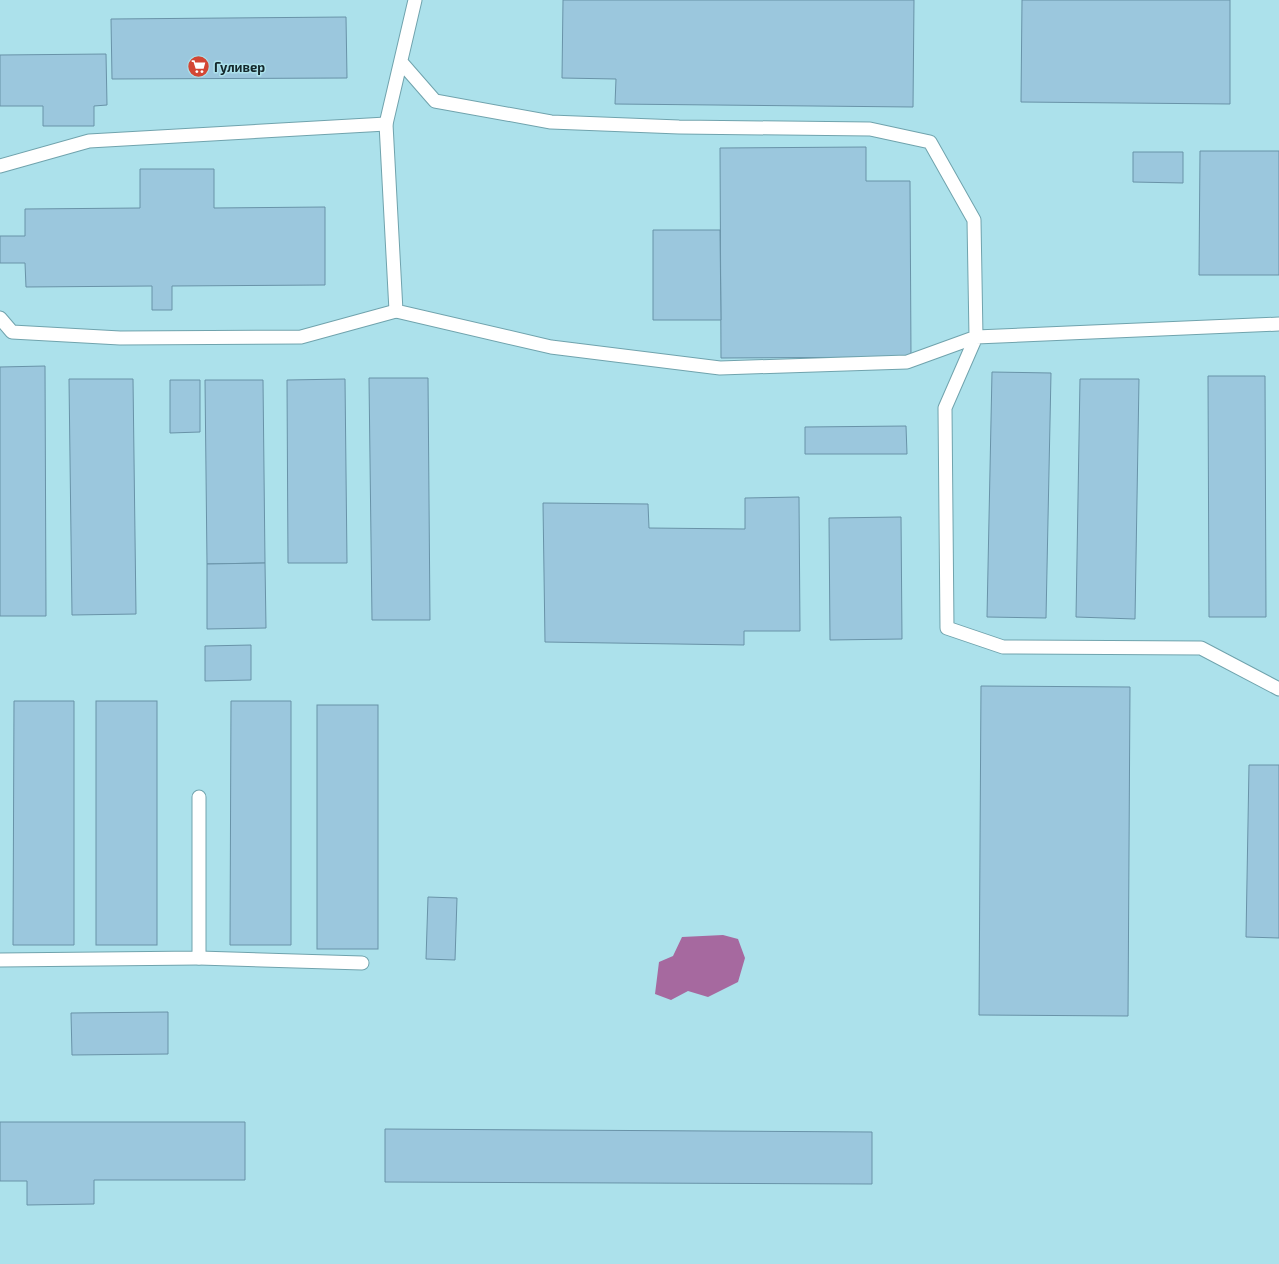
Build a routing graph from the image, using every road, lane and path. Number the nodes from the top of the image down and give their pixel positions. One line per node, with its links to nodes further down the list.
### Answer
1 (415, 0): 2 (lane)
2 (401, 62): 3 (lane); 8 (lane)
3 (386, 124): 4 (lane); 5 (lane)
4 (0, 166)
5 (396, 311): 6 (lane); 8 (lane)
6 (0, 318)
7 (1279, 324): 8 (lane)
8 (976, 337): 9 (lane)
9 (1279, 689)
10 (199, 797): 11 (lane)
11 (199, 958): 12 (lane); 13 (lane)
12 (0, 960)
13 (362, 962)

